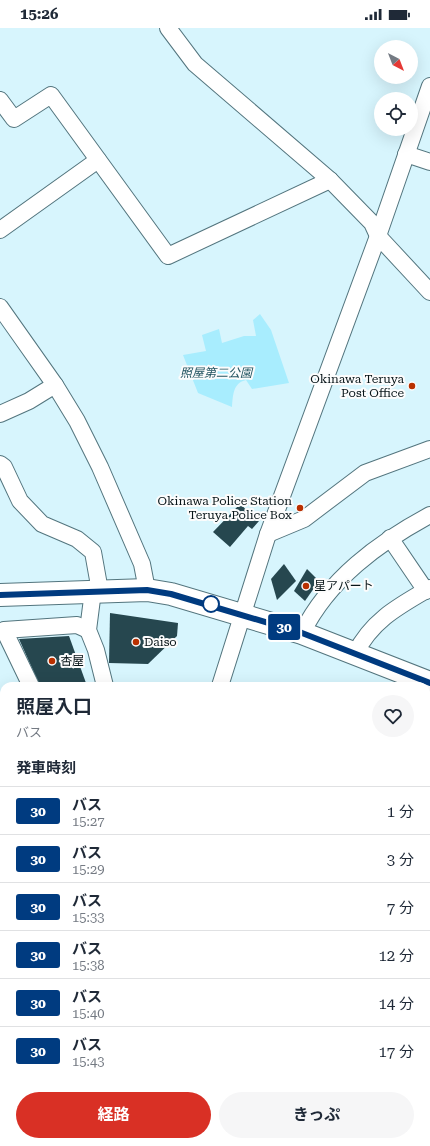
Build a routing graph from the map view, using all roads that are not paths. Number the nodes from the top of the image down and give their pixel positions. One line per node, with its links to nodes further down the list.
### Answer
1 (168, 28): 7 (street)
2 (430, 86): 4 (street)
3 (0, 100): 5 (street)
4 (406, 154): 6 (street); 9 (street)
5 (98, 160): 7 (street); 8 (street)
6 (430, 162)
7 (330, 180): 9 (street)
8 (0, 230)
9 (378, 236): 10 (street); 17 (street)
10 (430, 292)
11 (0, 307): 12 (street)
12 (55, 385): 13 (street); 20 (street)
13 (0, 414)
14 (430, 449): 17 (street)
15 (0, 464): 21 (street)
16 (430, 515): 18 (street)
17 (268, 534): 23 (street)
18 (390, 538): 19 (street); 26 (street)
19 (428, 589): 27 (street)
20 (147, 590): 21 (highway); 23 (highway)
21 (96, 591): 22 (highway); 24 (street)
22 (0, 595)
23 (242, 614): 26 (highway); 30 (street)
24 (88, 630): 25 (street); 29 (street)
25 (2, 631): 28 (street)
26 (302, 633): 27 (highway)
27 (355, 654): 31 (highway)
28 (29, 682)
29 (104, 682)
30 (221, 682)
31 (427, 682)

